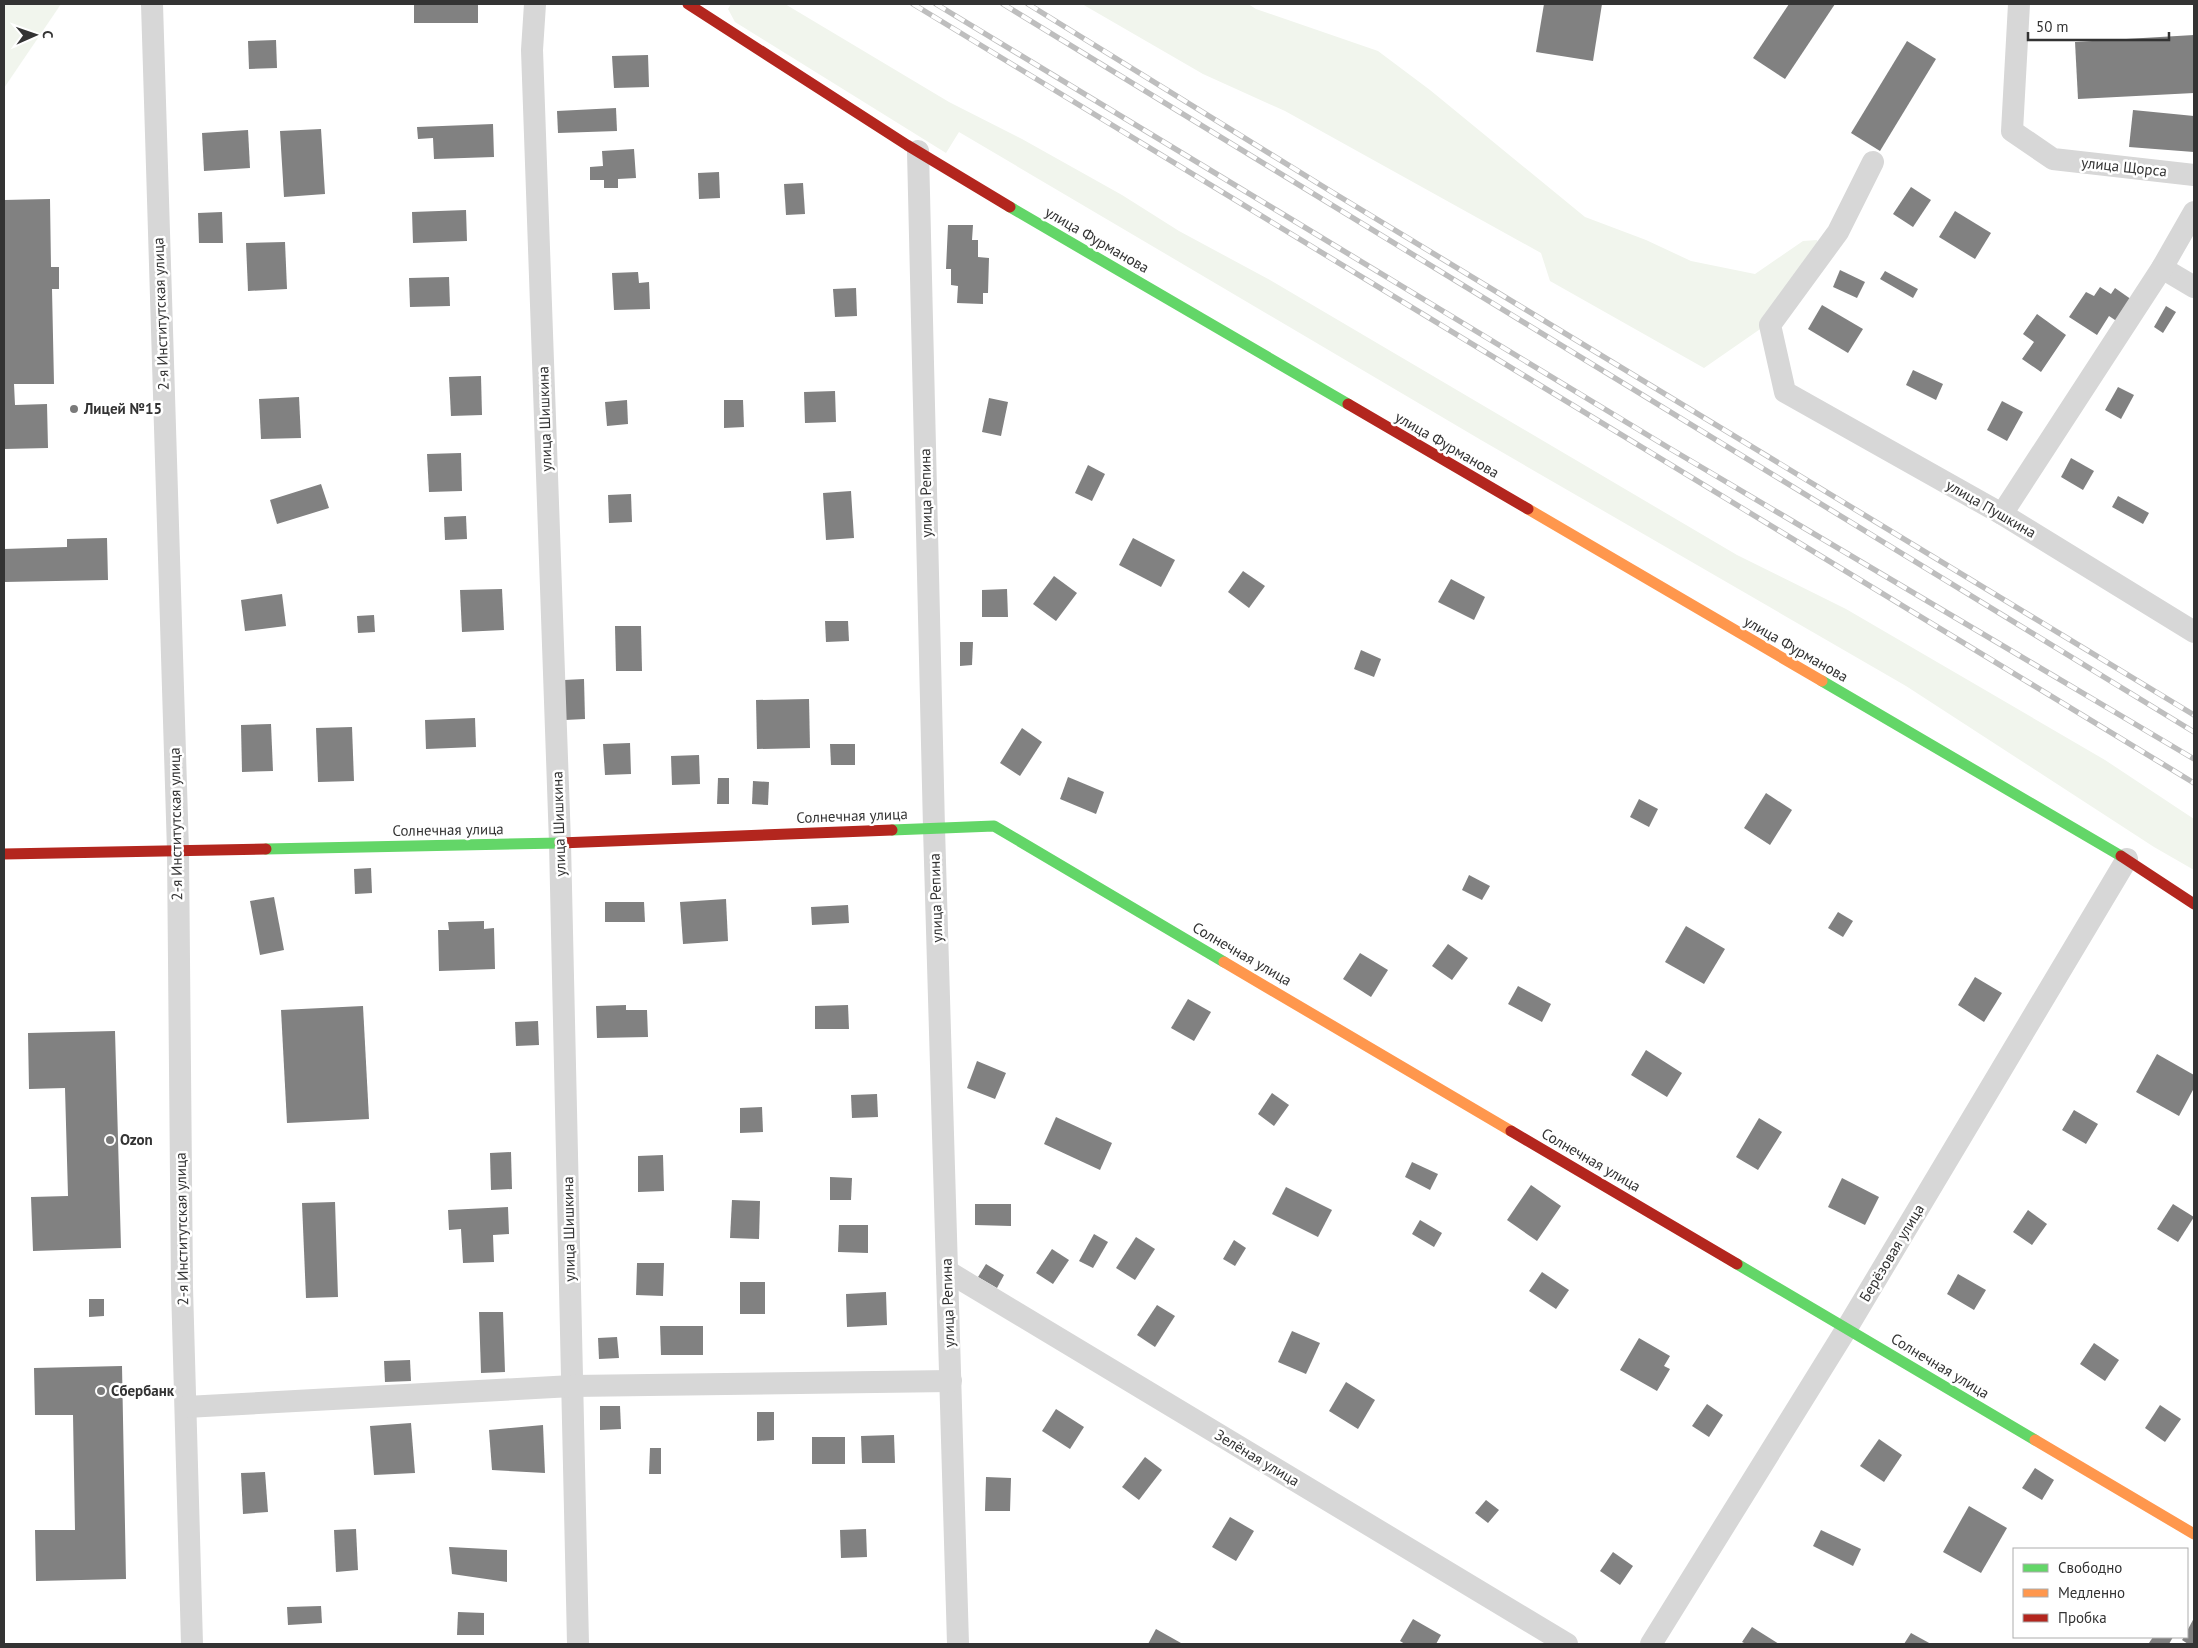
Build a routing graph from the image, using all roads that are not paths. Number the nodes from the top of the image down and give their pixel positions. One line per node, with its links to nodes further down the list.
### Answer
1 (152, 4): 15 (street, 2-я Институтская улица)
2 (535, 4): 14 (street, улица Шишкина)
3 (688, 4): 5 (street, улица Фурманова)
4 (2019, 4): 7 (street, улица Щорса)
5 (918, 151): 13 (street, улица Репина); 17 (street, улица Фурманова)
6 (1873, 162): 11 (street, улица Пушкина)
7 (2194, 175)
8 (2194, 212): 9 (street)
9 (2162, 268): 10 (street); 11 (street)
10 (2194, 287)
11 (2002, 514): 12 (street, улица Пушкина)
12 (2194, 632)
13 (934, 828): 14 (street, Солнечная улица); 19 (street, улица Репина); 20 (street, Солнечная улица)
14 (560, 842): 15 (street, Солнечная улица); 22 (street, улица Шишкина)
15 (168, 851): 16 (street, Солнечная улица); 23 (street, 2-я Институтская улица)
16 (4, 854)
17 (2127, 859): 18 (street, улица Фурманова); 20 (street, Берёзовая улица)
18 (2194, 904)
19 (947, 1271): 21 (street, улица Репина); 28 (street, Зелёная улица)
20 (1847, 1328): 24 (street, Солнечная улица); 29 (street, Берёзовая улица)
21 (951, 1381): 22 (street); 27 (street, улица Репина)
22 (572, 1386): 23 (street); 26 (street, улица Шишкина)
23 (186, 1407): 25 (street, 2-я Институтская улица)
24 (2194, 1534)
25 (192, 1644)
26 (578, 1644)
27 (958, 1644)
28 (1567, 1644)
29 (1651, 1644)

